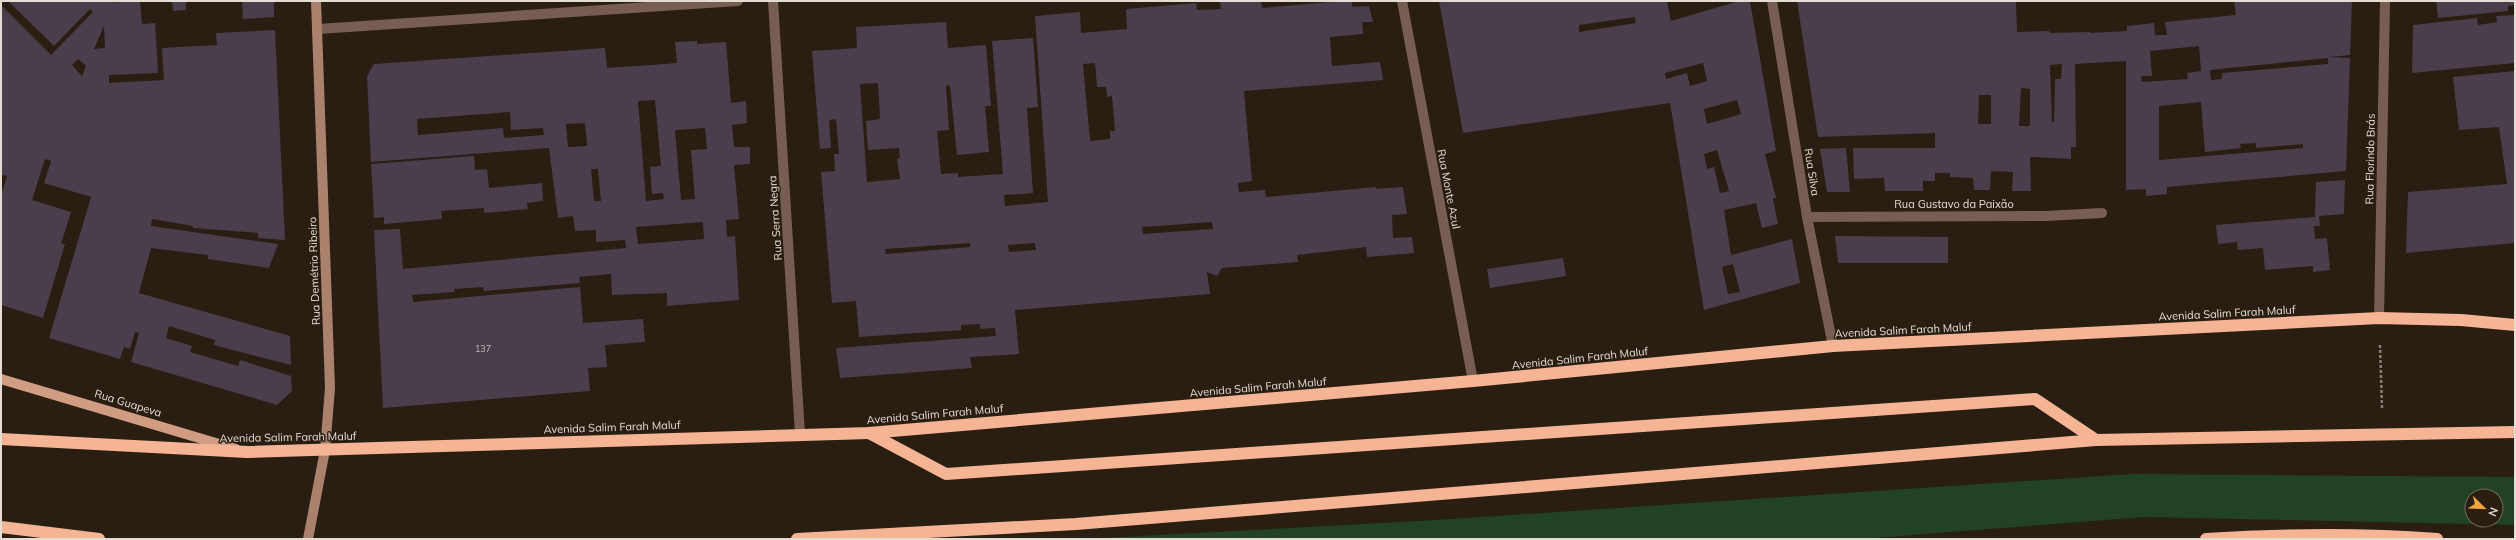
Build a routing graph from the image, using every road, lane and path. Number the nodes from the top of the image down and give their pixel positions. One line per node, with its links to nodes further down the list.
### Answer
1 (316, 1): 7 (main road, Rua Demétrio Ribeiro)
2 (738, 1): 7 (street)
3 (773, 1): 17 (street, Rua Serra Negra)
4 (1402, 1): 14 (street, Rua Monte Azul)
5 (1772, 1): 9 (street, Rua Silva)
6 (2385, 1): 10 (street, Rua Florindo Brás)
7 (318, 29): 21 (main road, Rua Demétrio Ribeiro)
8 (2102, 213): 9 (street, Rua Gustavo da Paixão)
9 (1807, 217): 12 (street, Rua Silva)
10 (2379, 318): 11 (highway, Avenida Salim Farah Maluf); 12 (highway, Avenida Salim Farah Maluf); 18 (path)
11 (2515, 325)
12 (1833, 346): 14 (highway, Avenida Salim Farah Maluf)
13 (1, 379): 22 (main road, Rua Guapeva)
14 (1473, 381): 16 (highway, Avenida Salim Farah Maluf)
15 (2515, 432): 18 (highway)
16 (869, 433): 17 (highway, Avenida Salim Farah Maluf); 20 (highway)
17 (800, 434): 21 (highway, Avenida Salim Farah Maluf)
18 (2383, 434): 20 (highway)
19 (1, 439): 22 (highway, Avenida Salim Farah Maluf)
20 (2096, 440): 26 (highway)
21 (325, 450): 22 (highway, Avenida Salim Farah Maluf); 25 (main road, Rua Demétrio Ribeiro)
22 (247, 452)
23 (1, 527): 24 (highway)
24 (99, 539)
25 (308, 539)
26 (797, 539)
27 (2206, 539): 28 (highway)
28 (2437, 539)

